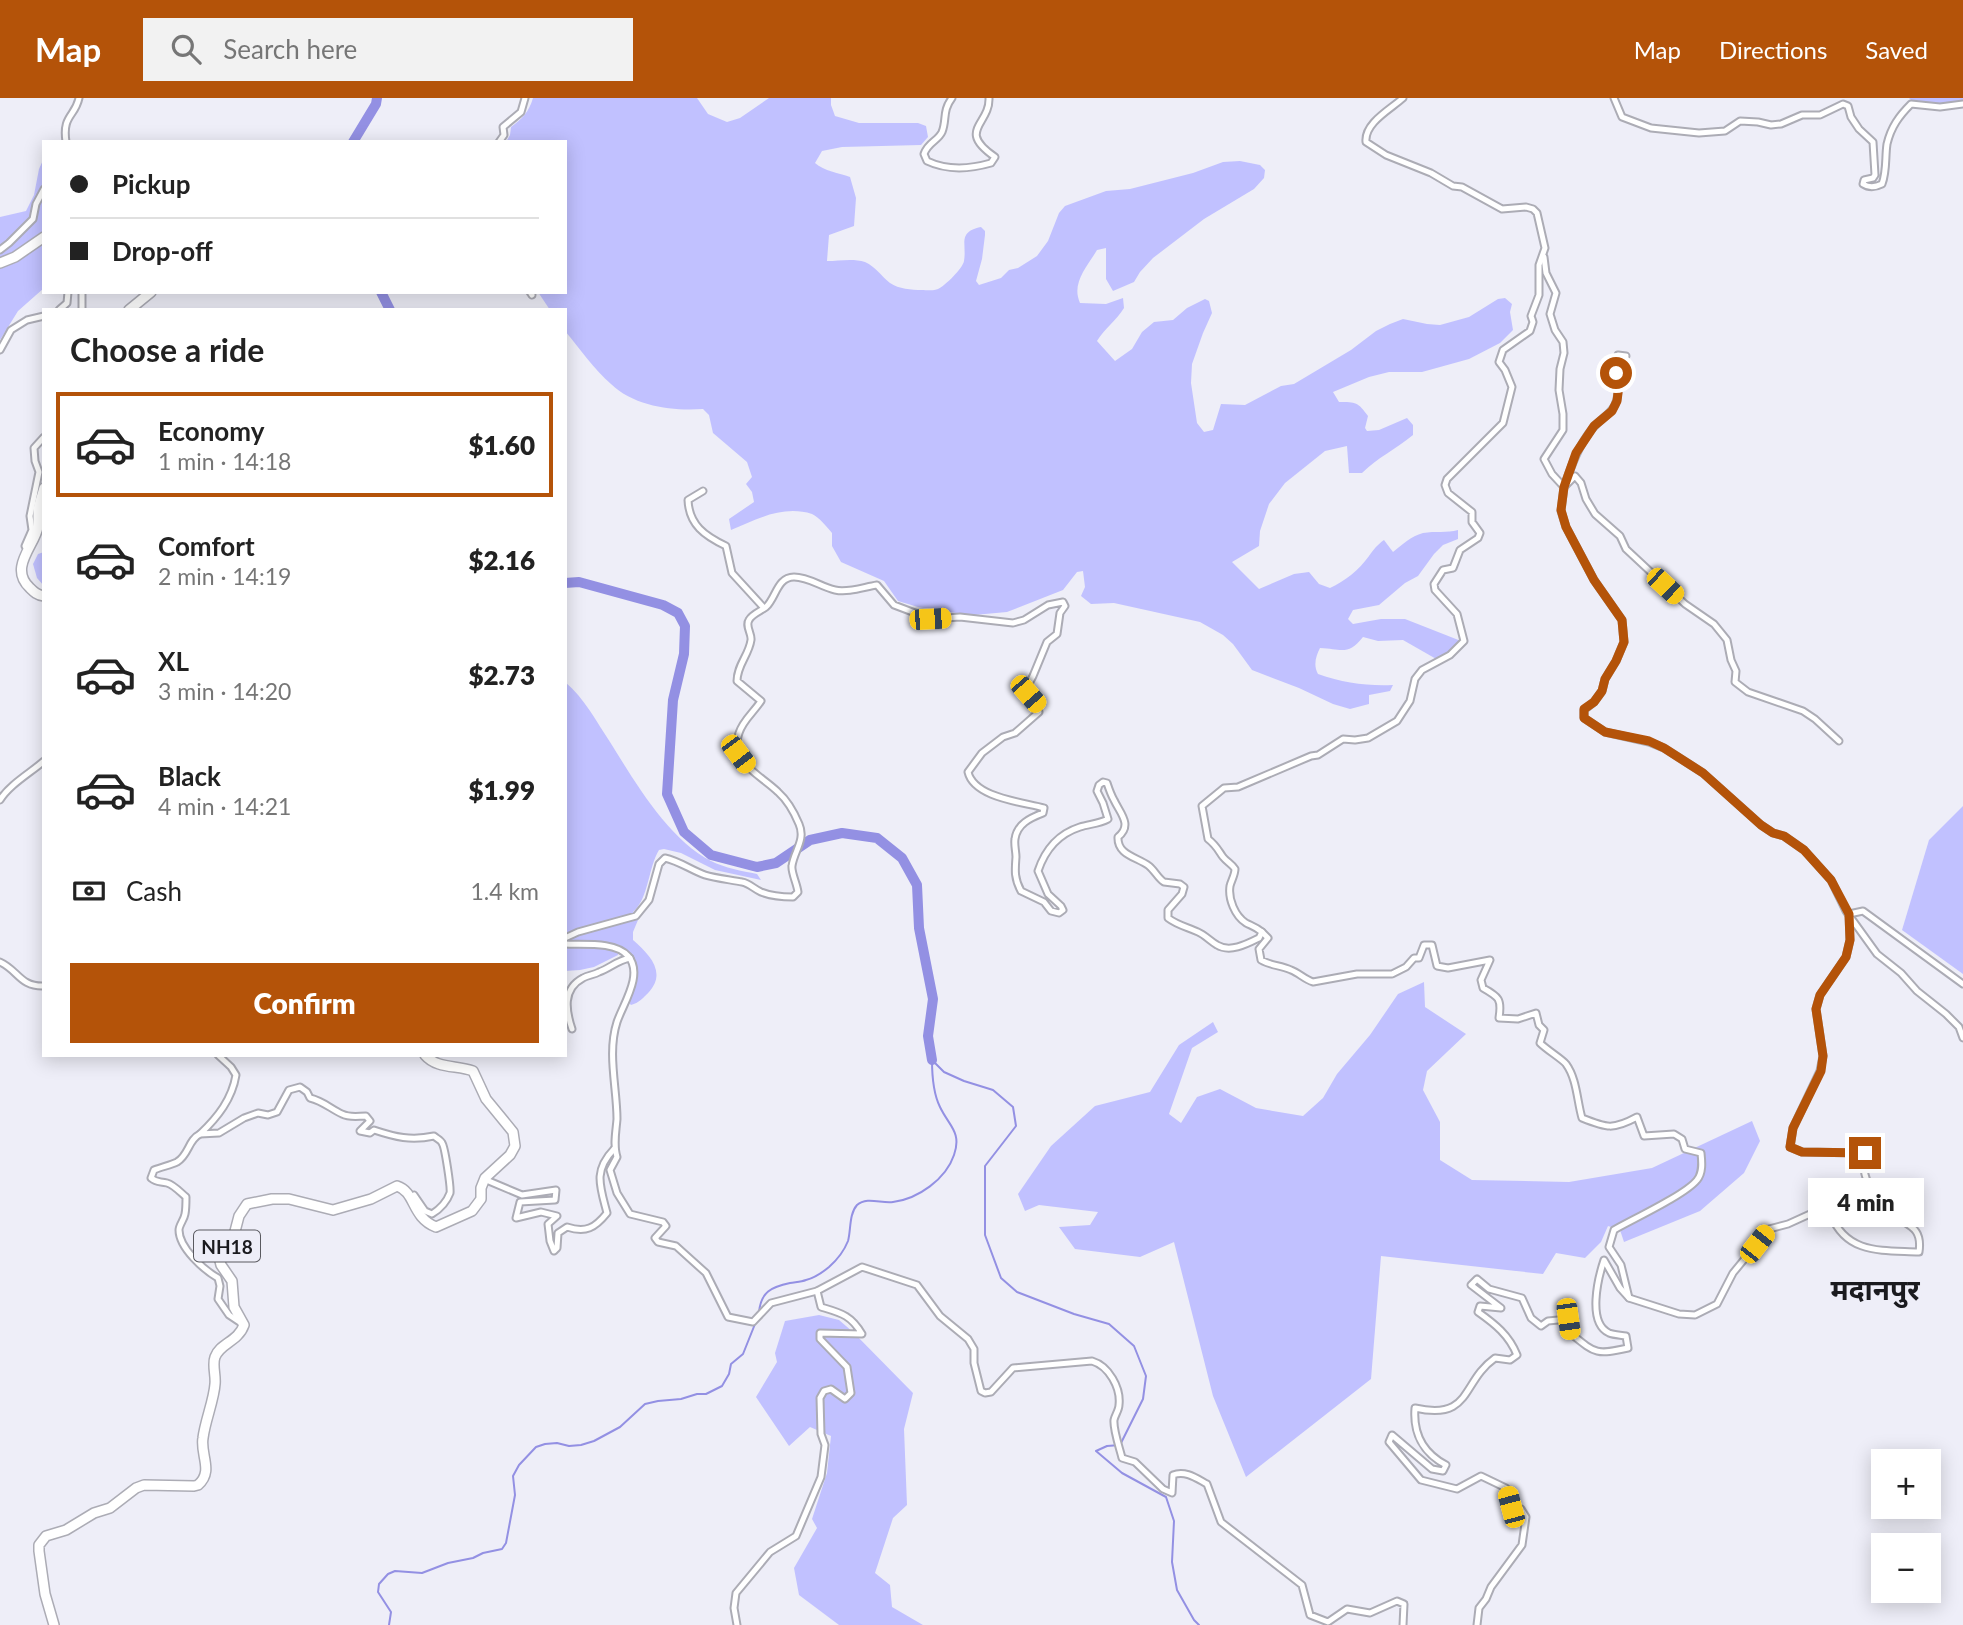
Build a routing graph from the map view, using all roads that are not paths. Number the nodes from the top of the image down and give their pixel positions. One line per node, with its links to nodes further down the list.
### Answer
1 (79, 98): 8 (street)
2 (525, 98): 9 (street)
3 (952, 98): 4 (street)
4 (989, 98)
5 (1403, 98): 13 (street)
6 (1614, 98): 7 (street)
7 (1963, 104)
8 (66, 140)
9 (500, 140)
10 (42, 193): 12 (street)
11 (42, 238): 14 (main road)
12 (0, 250)
13 (1543, 256): 21 (street); 31 (street)
14 (0, 263)
15 (148, 294): 16 (main road)
16 (131, 308)
17 (42, 316): 18 (street)
18 (0, 350)
19 (1626, 356): 21 (street)
20 (42, 439): 24 (street)
21 (1564, 487): 27 (street); 30 (street)
22 (703, 491): 26 (street)
23 (42, 495): 24 (main road)
24 (26, 549): 25 (main road)
25 (42, 596)
26 (764, 608): 31 (street); 32 (street)
27 (1839, 741)
28 (42, 763): 29 (street)
29 (0, 800)
30 (1849, 914): 36 (street); 41 (street); 49 (street)
31 (1262, 932): 49 (street)
32 (567, 937)
33 (567, 944): 34 (street)
34 (630, 958): 38 (street); 45 (street)
35 (0, 962): 37 (street)
36 (1963, 984)
37 (42, 986)
38 (567, 1002)
39 (567, 1016): 40 (street)
40 (572, 1029)
41 (1963, 1038)
42 (220, 1057): 44 (street)
43 (427, 1057): 46 (main road)
44 (200, 1134): 47 (street); 50 (street)
45 (614, 1149): 46 (street); 48 (street)
46 (484, 1179): 47 (main road)
47 (407, 1191): 50 (main road, NH18)
48 (817, 1291): 52 (street); 53 (street)
49 (1629, 1298): 54 (street)
50 (244, 1325): 51 (main road)
51 (54, 1625)
52 (737, 1625)
53 (1403, 1625)
54 (1477, 1625)

